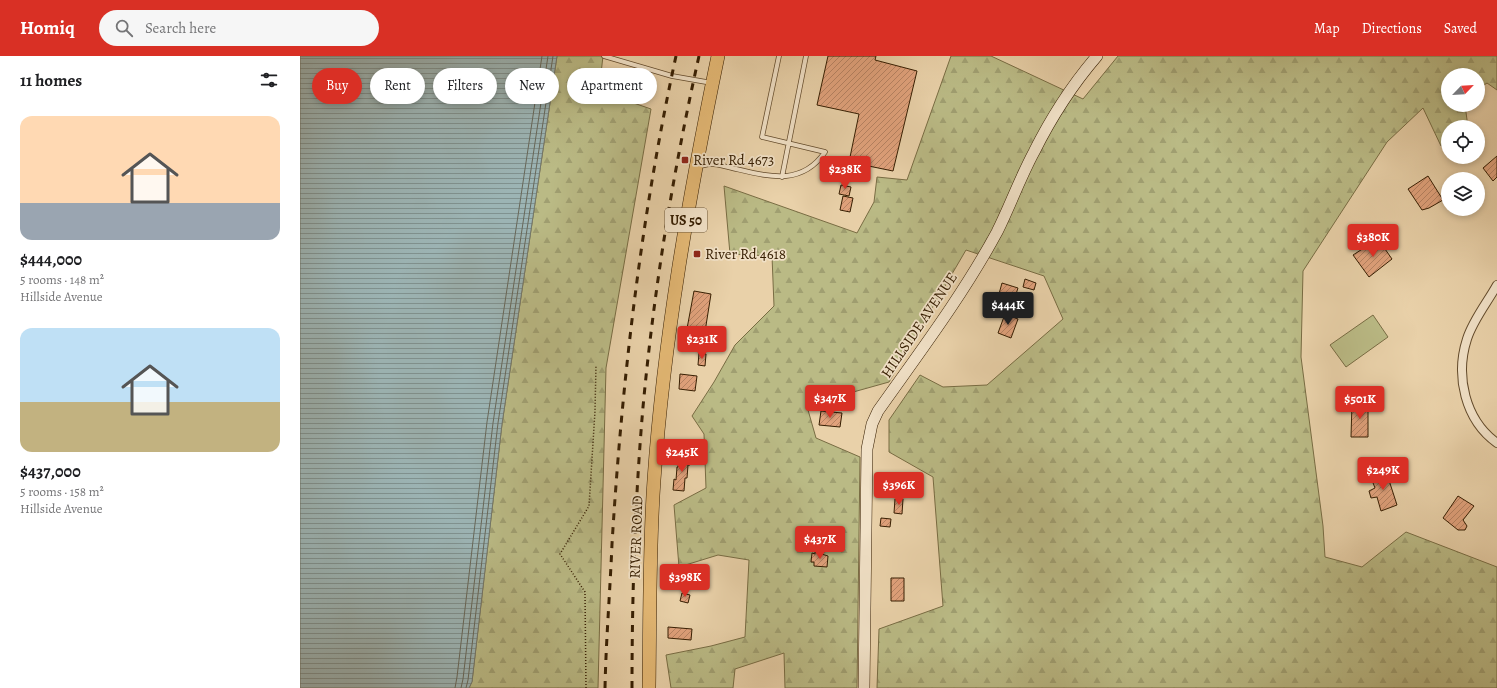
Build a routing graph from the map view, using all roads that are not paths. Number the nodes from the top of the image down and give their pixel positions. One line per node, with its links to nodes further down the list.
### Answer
1 (604, 56): 6 (lane)
2 (718, 56): 6 (main road, RIVER ROAD / US 50)
3 (779, 56): 7 (lane)
4 (806, 56): 7 (lane)
5 (1097, 56): 13 (street, HILLSIDE AVENUE)
6 (712, 83): 8 (main road, RIVER ROAD / US 50)
7 (788, 144): 9 (lane); 9 (lane)
8 (696, 167): 9 (lane); 12 (main road, RIVER ROAD / US 50)
9 (782, 177)
10 (1497, 285): 11 (street)
11 (1497, 443)
12 (649, 688)
13 (864, 688)

